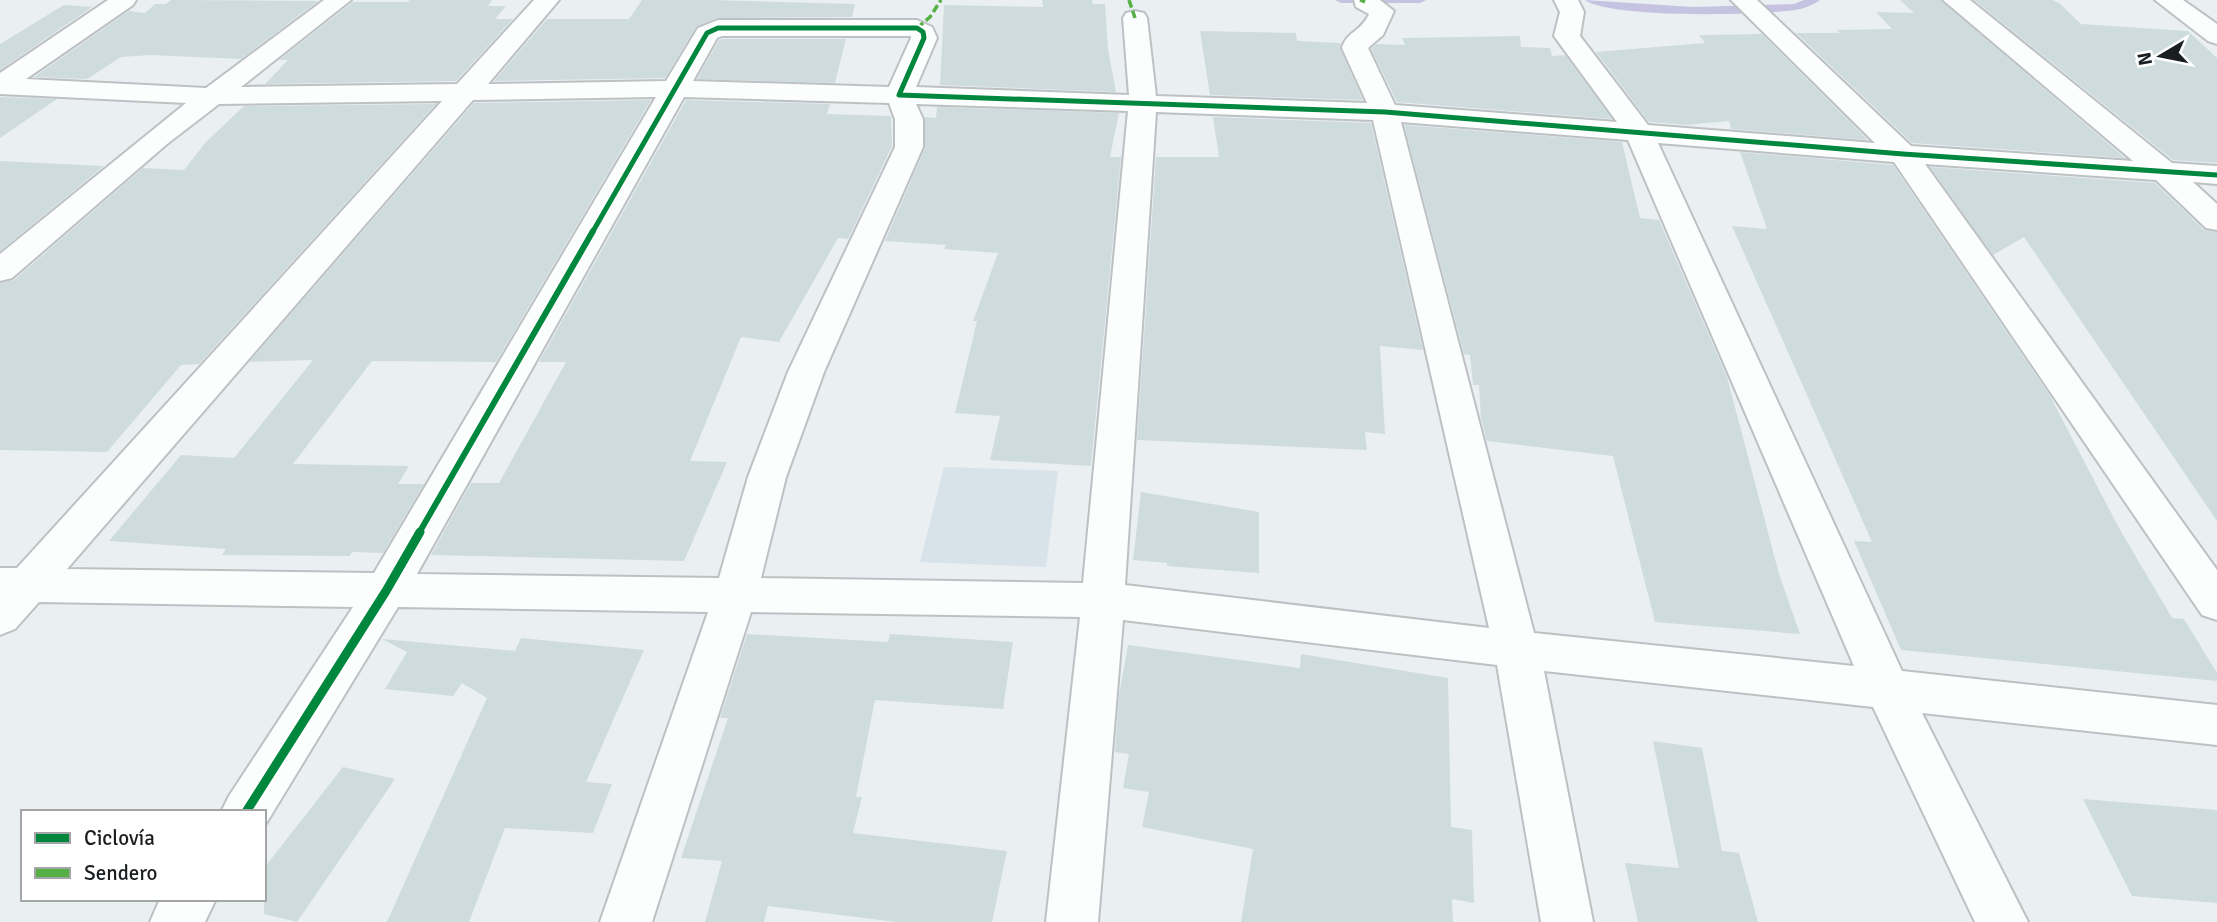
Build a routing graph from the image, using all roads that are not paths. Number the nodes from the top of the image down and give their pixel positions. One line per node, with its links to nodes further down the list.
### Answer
1 (124, 0): 11 (street)
2 (339, 0): 15 (street)
3 (547, 0): 13 (street)
4 (1566, 0): 18 (street)
5 (1955, 0): 20 (street)
6 (2167, 0): 10 (street)
7 (1365, 2): 17 (street)
8 (1755, 10): 19 (street)
9 (1135, 18): 16 (street)
10 (2217, 36)
11 (0, 86): 15 (street)
12 (676, 89): 13 (street); 14 (street); 14 (street); 25 (street)
13 (466, 92): 15 (street); 24 (street)
14 (899, 95): 16 (street); 26 (street)
15 (211, 96): 23 (street)
16 (1143, 102): 17 (street); 27 (street)
17 (1385, 112): 18 (street); 30 (street)
18 (1640, 134): 19 (street); 31 (street)
19 (1903, 154): 20 (street); 28 (street)
20 (2165, 172): 21 (street); 22 (street)
21 (2217, 176)
22 (2217, 221)
23 (0, 271)
24 (14, 585): 25 (street); 29 (street)
25 (386, 591): 26 (street); 33 (street)
26 (735, 595): 27 (street); 36 (street)
27 (1103, 600): 30 (street); 37 (street)
28 (2217, 603)
29 (0, 617)
30 (1515, 649): 31 (street); 38 (street)
31 (1886, 687): 32 (street); 39 (street)
32 (2217, 725)
33 (247, 810)
34 (189, 901): 35 (street)
35 (176, 922)
36 (626, 922)
37 (1072, 922)
38 (1567, 922)
39 (2002, 922)

